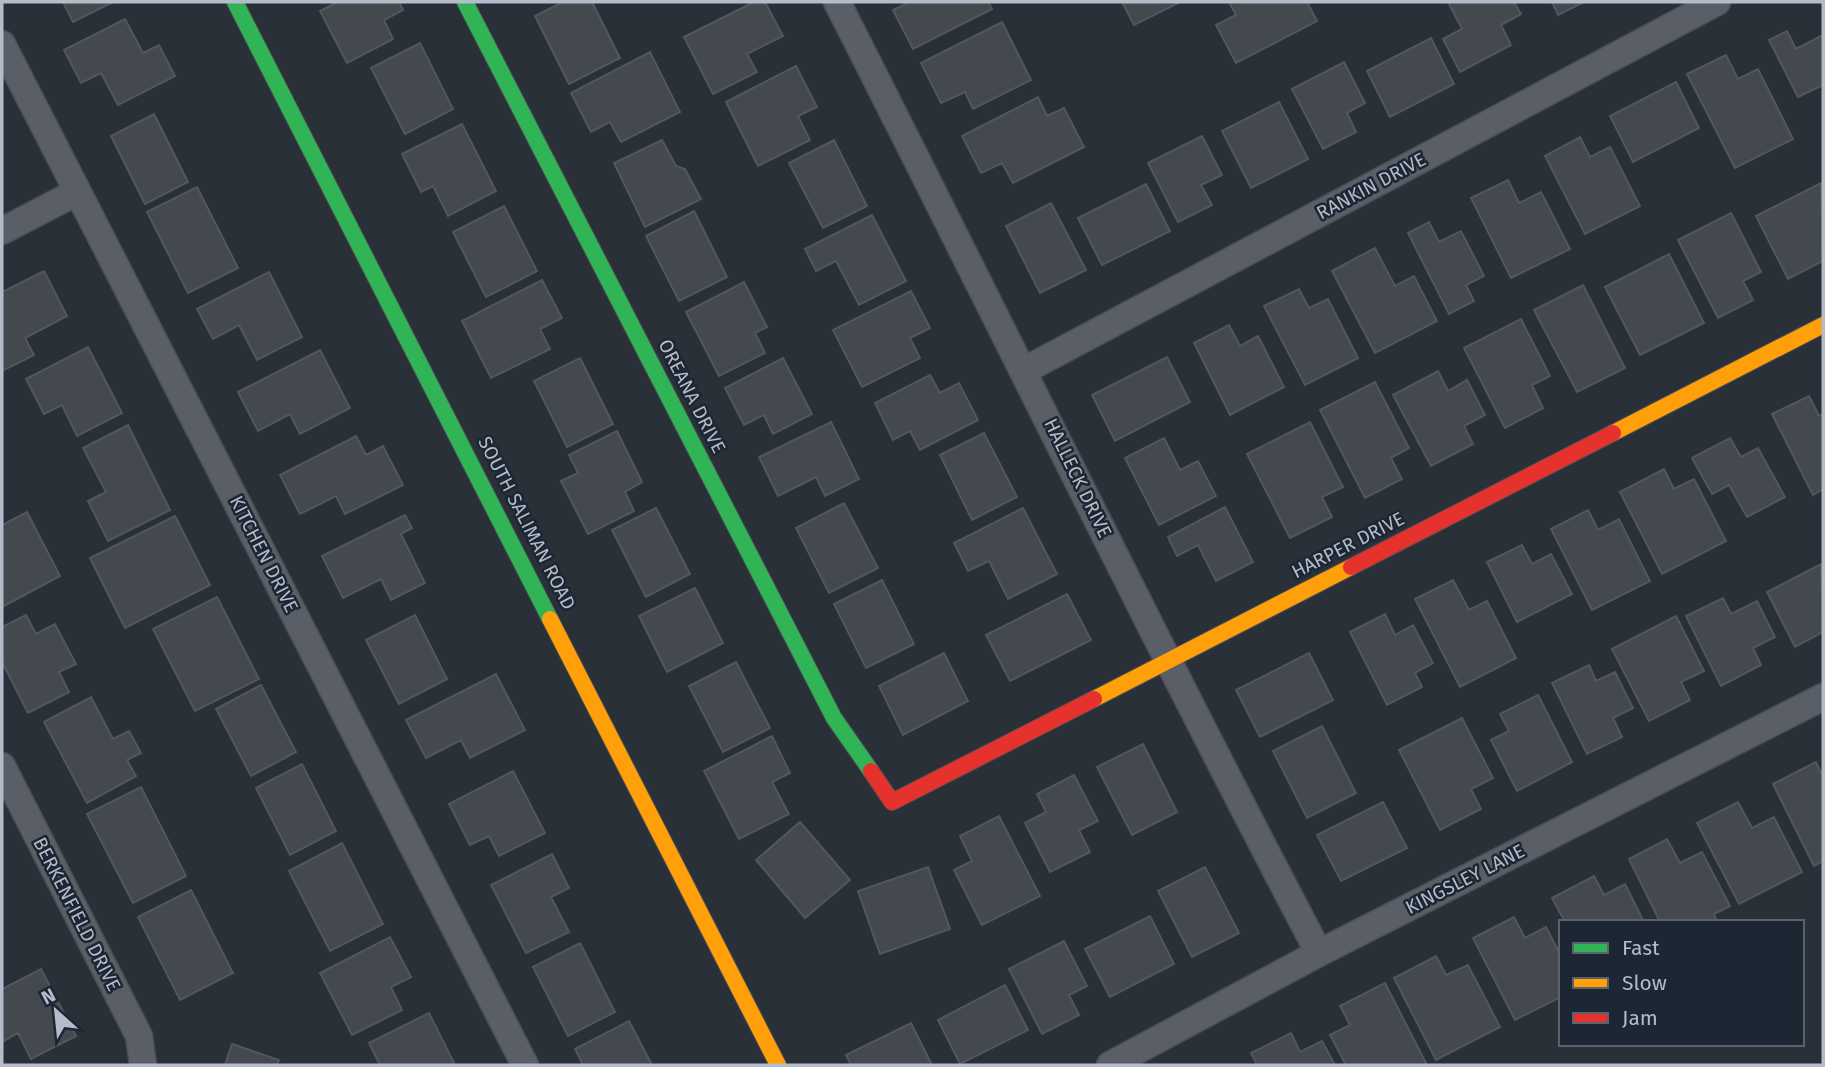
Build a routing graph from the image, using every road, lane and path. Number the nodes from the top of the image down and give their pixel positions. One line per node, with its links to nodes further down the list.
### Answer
1 (235, 2): 17 (street, SOUTH SALIMAN ROAD)
2 (465, 2): 13 (street, OREANA DRIVE)
3 (836, 2): 9 (street, HALLECK DRIVE)
4 (1717, 2): 9 (street, RANKIN DRIVE)
5 (2, 44): 6 (street, KITCHEN DRIVE)
6 (77, 192): 7 (street); 16 (street, KITCHEN DRIVE)
7 (2, 231)
8 (1823, 325): 10 (street, HARPER DRIVE)
9 (1025, 370): 10 (street, HALLECK DRIVE)
10 (1168, 661): 13 (street, HARPER DRIVE); 14 (street, HALLECK DRIVE)
11 (1823, 697): 14 (street, KINGSLEY LANE)
12 (2, 766): 15 (street, BERKENFIELD DRIVE)
13 (892, 802)
14 (1319, 953): 18 (street, KINGSLEY LANE)
15 (143, 1065)
16 (525, 1065)
17 (778, 1065)
18 (1110, 1065)

